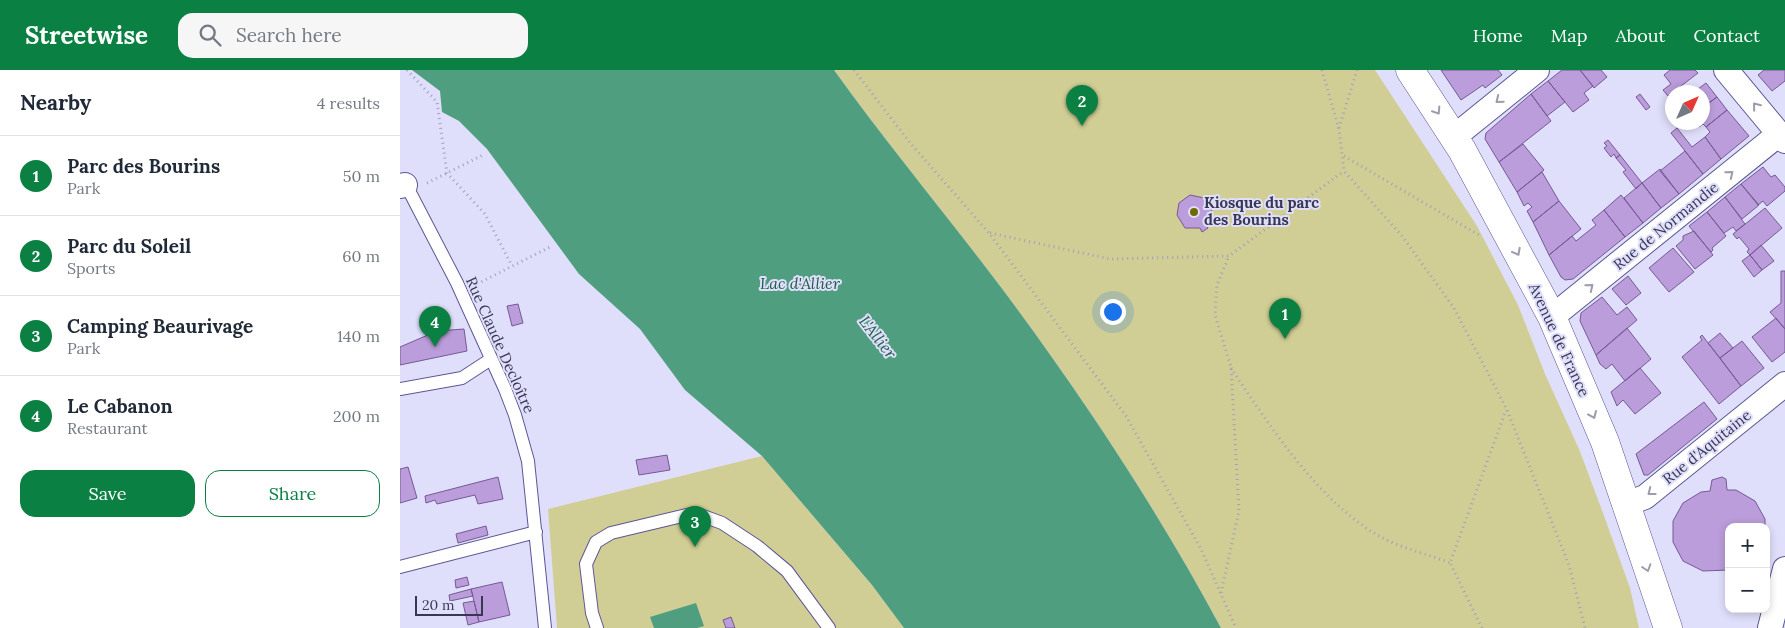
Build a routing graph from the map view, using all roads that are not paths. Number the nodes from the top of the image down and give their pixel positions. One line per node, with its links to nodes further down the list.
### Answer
1 (1410, 70): 4 (street, Avenue de France, one-way to 4)
2 (1537, 70): 4 (street, one-way to 4)
3 (1726, 70): 5 (street, one-way to 3)
4 (1454, 137): 7 (street, Avenue de France, one-way to 7)
5 (1782, 138): 7 (street, Rue de Normandie, one-way to 5)
6 (408, 182): 8 (lane, Rue Claude Decloître)
7 (1552, 317): 11 (street, Avenue de France, one-way to 11)
8 (491, 359): 10 (lane); 12 (lane, Rue Claude Decloître)
9 (1785, 384): 11 (street, Rue d'Aquitaine, one-way to 11)
10 (400, 389)
11 (1627, 504): 18 (street, Avenue de France, one-way to 18)
12 (536, 532): 13 (lane); 15 (lane, Rue Claude Decloître)
13 (400, 567)
14 (1785, 569): 19 (street)
15 (546, 628)
16 (597, 628): 17 (lane)
17 (829, 628)
18 (1668, 628)
19 (1770, 628)

